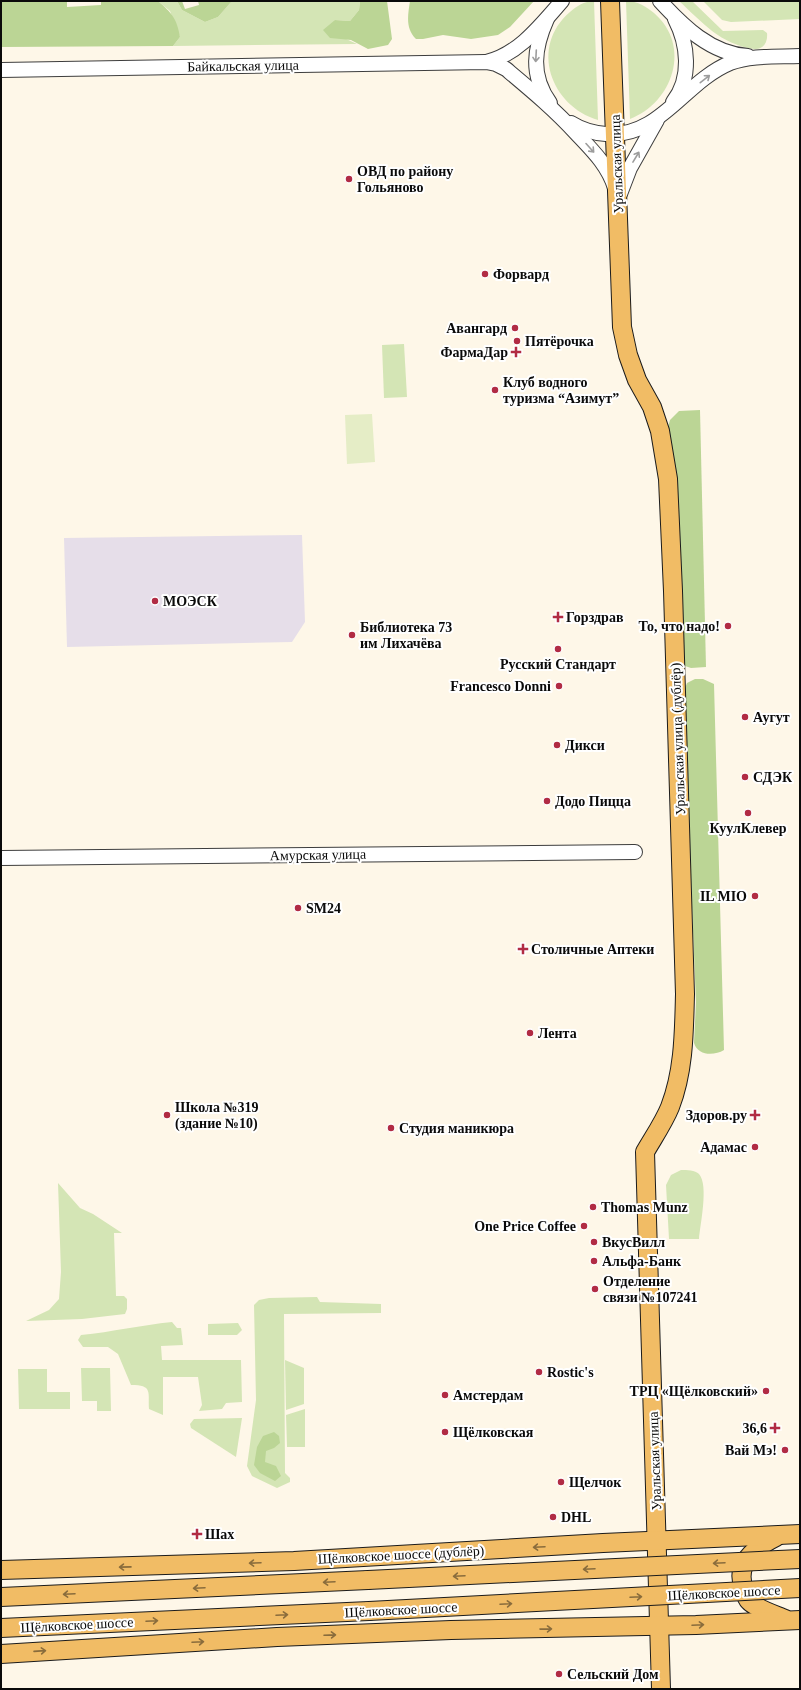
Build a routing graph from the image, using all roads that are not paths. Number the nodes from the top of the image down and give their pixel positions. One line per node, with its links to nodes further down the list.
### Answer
1 (610, 1): 10 (main road, Уральская улица)
2 (664, 6): 5 (street); 9 (street)
3 (557, 7): 6 (street); 8 (street, one-way to 8)
4 (800, 56): 5 (street)
5 (768, 58): 9 (street, one-way to 5)
6 (486, 62): 7 (street, Байкальская улица); 8 (street)
7 (1, 70)
8 (560, 115): 10 (street); 11 (street, one-way to 11)
9 (661, 116): 10 (street); 11 (street, one-way to 9)
10 (616, 135): 11 (main road, Уральская улица)
11 (619, 206): 12 (main road, Уральская улица)
12 (622, 327): 15 (main road, Уральская улица (дублёр))
13 (635, 852): 14 (street, Амурская улица)
14 (1, 858)
15 (645, 1152): 18 (main road, Уральская улица)
16 (800, 1534): 17 (main road, Щёлковское шоссе (дублёр))
17 (781, 1535): 18 (main road, Щёлковское шоссе (дублёр)); 23 (main road)
18 (657, 1540): 20 (main road, Щёлковское шоссе (дублёр), one-way to 20); 24 (main road, Уральская улица)
19 (800, 1559): 22 (main road, one-way to 22, bridge)
20 (1, 1570)
21 (800, 1588): 25 (main road, Щёлковское шоссе, one-way to 21, bridge)
22 (1, 1597)
23 (795, 1620): 24 (main road, one-way to 23)
24 (659, 1626): 26 (main road, one-way to 24); 27 (main road, Уральская улица)
25 (1, 1628)
26 (1, 1654)
27 (662, 1689)

